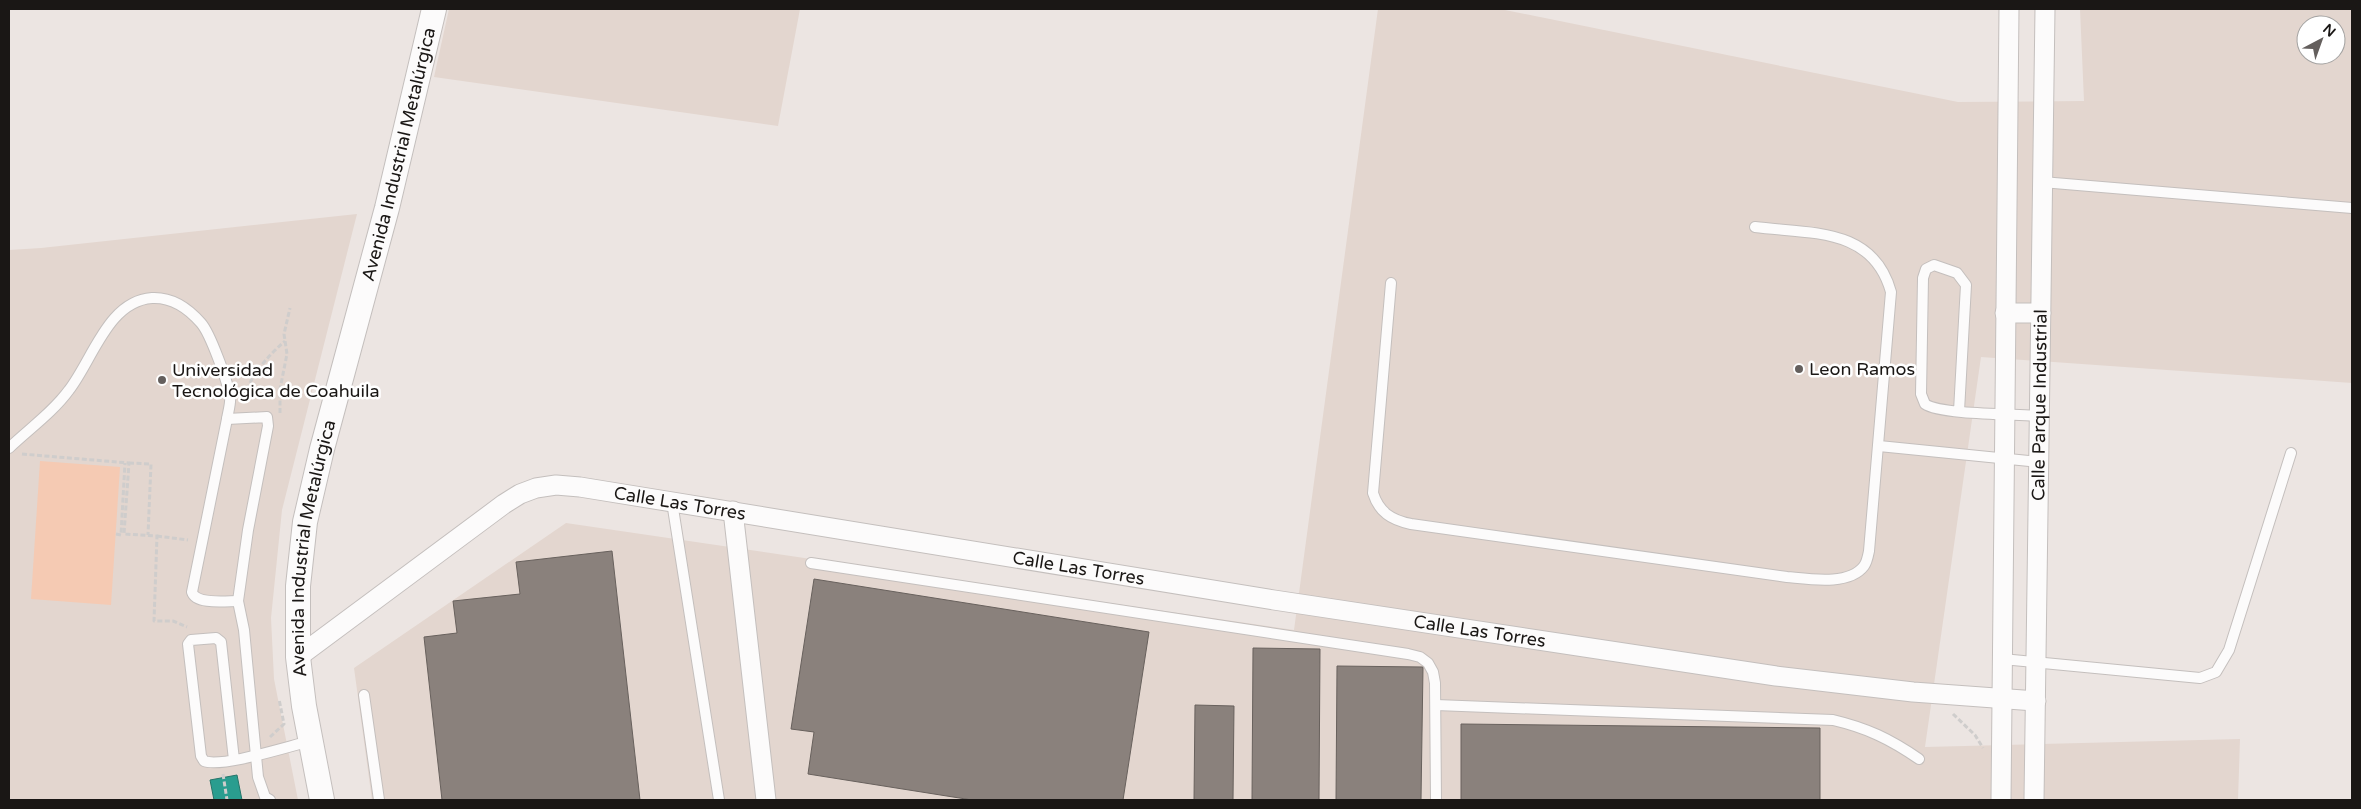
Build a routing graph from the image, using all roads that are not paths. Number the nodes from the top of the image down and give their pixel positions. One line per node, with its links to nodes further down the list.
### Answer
1 (434, 9): 23 (street, Avenida Industrial Metalúrgica)
2 (2009, 9): 8 (street, Calle Parque Industrial)
3 (2045, 9): 4 (street, Calle Parque Industrial)
4 (2042, 182): 5 (lane); 9 (street, Calle Parque Industrial)
5 (2352, 208)
6 (1755, 227): 14 (lane)
7 (1391, 283): 14 (lane)
8 (2005, 313): 9 (street); 11 (street, Calle Parque Industrial)
9 (2041, 313): 12 (street, Calle Parque Industrial)
10 (1959, 411): 10 (lane); 11 (lane)
11 (2004, 414): 12 (lane); 17 (street, Calle Parque Industrial)
12 (2040, 416): 18 (street, Calle Parque Industrial)
13 (227, 419): 15 (lane); 22 (lane); 22 (lane)
14 (1879, 446): 17 (lane)
15 (9, 448)
16 (2291, 453): 25 (lane)
17 (2003, 459): 18 (lane); 24 (street, Calle Parque Industrial)
18 (2039, 462): 25 (street, Calle Parque Industrial)
19 (672, 502): 20 (street, Calle Las Torres); 23 (street, Calle Las Torres); 38 (lane)
20 (733, 511): 27 (street, Calle Las Torres); 39 (street)
21 (810, 563): 29 (lane)
22 (238, 601): 31 (lane)
23 (298, 657): 30 (street, Avenida Industrial Metalúrgica)
24 (2002, 659): 25 (lane); 27 (street, Calle Parque Industrial)
25 (2036, 662): 28 (street, Calle Parque Industrial)
26 (364, 695): 37 (lane)
27 (2002, 699): 28 (street, Calle Las Torres); 34 (street, Calle Parque Industrial)
28 (2036, 701): 41 (street, Calle Parque Industrial)
29 (1436, 706): 32 (lane); 40 (lane)
30 (311, 741): 31 (lane); 36 (street, Avenida Industrial Metalúrgica)
31 (257, 751): 33 (lane); 35 (lane)
32 (1920, 759)
33 (234, 760): 33 (lane)
34 (2001, 793)
35 (270, 800)
36 (322, 800)
37 (378, 800)
38 (719, 800)
39 (766, 800)
40 (1436, 800)
41 (2034, 800)

